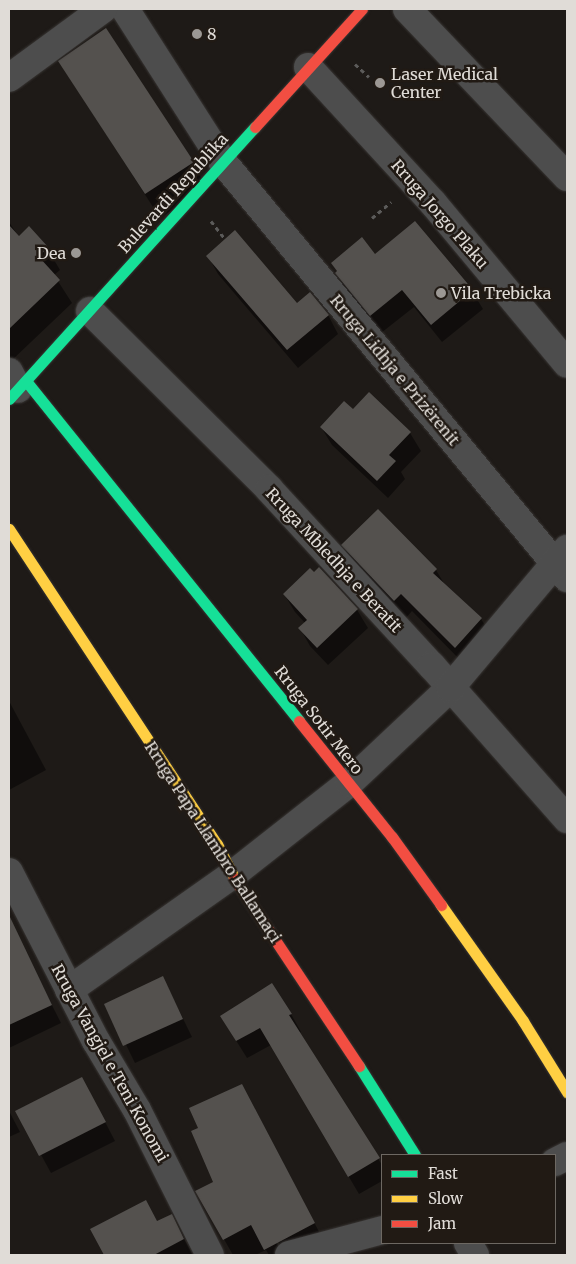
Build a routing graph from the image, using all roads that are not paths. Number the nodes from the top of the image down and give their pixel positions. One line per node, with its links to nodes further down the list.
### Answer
1 (103, 9): 6 (street)
2 (125, 9): 7 (street, Rruga Lidhja e Prizërenit)
3 (362, 9): 5 (street, Bulevardi Republika)
4 (407, 9): 8 (street)
5 (308, 67): 7 (street, Bulevardi Republika); 10 (street, Rruga Jorgo Plaku)
6 (9, 78)
7 (223, 162): 9 (street, Bulevardi Republika); 13 (street, Rruga Lidhja e Prizërenit)
8 (567, 177)
9 (90, 311): 11 (street, Bulevardi Republika); 14 (street, Rruga Mbledhja e Beratit)
10 (567, 364)
11 (15, 385): 15 (street, Rruga Sotir Mero)
12 (9, 529): 18 (street, Rruga Papa Llambro Ballamaçi)
13 (563, 563): 14 (street)
14 (450, 688): 15 (street); 16 (street, Rruga Mbledhja e Beratit)
15 (349, 783): 18 (street); 20 (street, Rruga Sotir Mero)
16 (567, 820)
17 (9, 872): 19 (street, Rruga Vangjel e Teni Konomi)
18 (232, 875): 19 (street); 21 (street, Rruga Papa Llambro Ballamaçi)
19 (69, 990): 23 (street, Rruga Vangjel e Teni Konomi)
20 (567, 1092)
21 (414, 1154)
22 (381, 1230): 24 (street)
23 (210, 1255)
24 (289, 1255)

